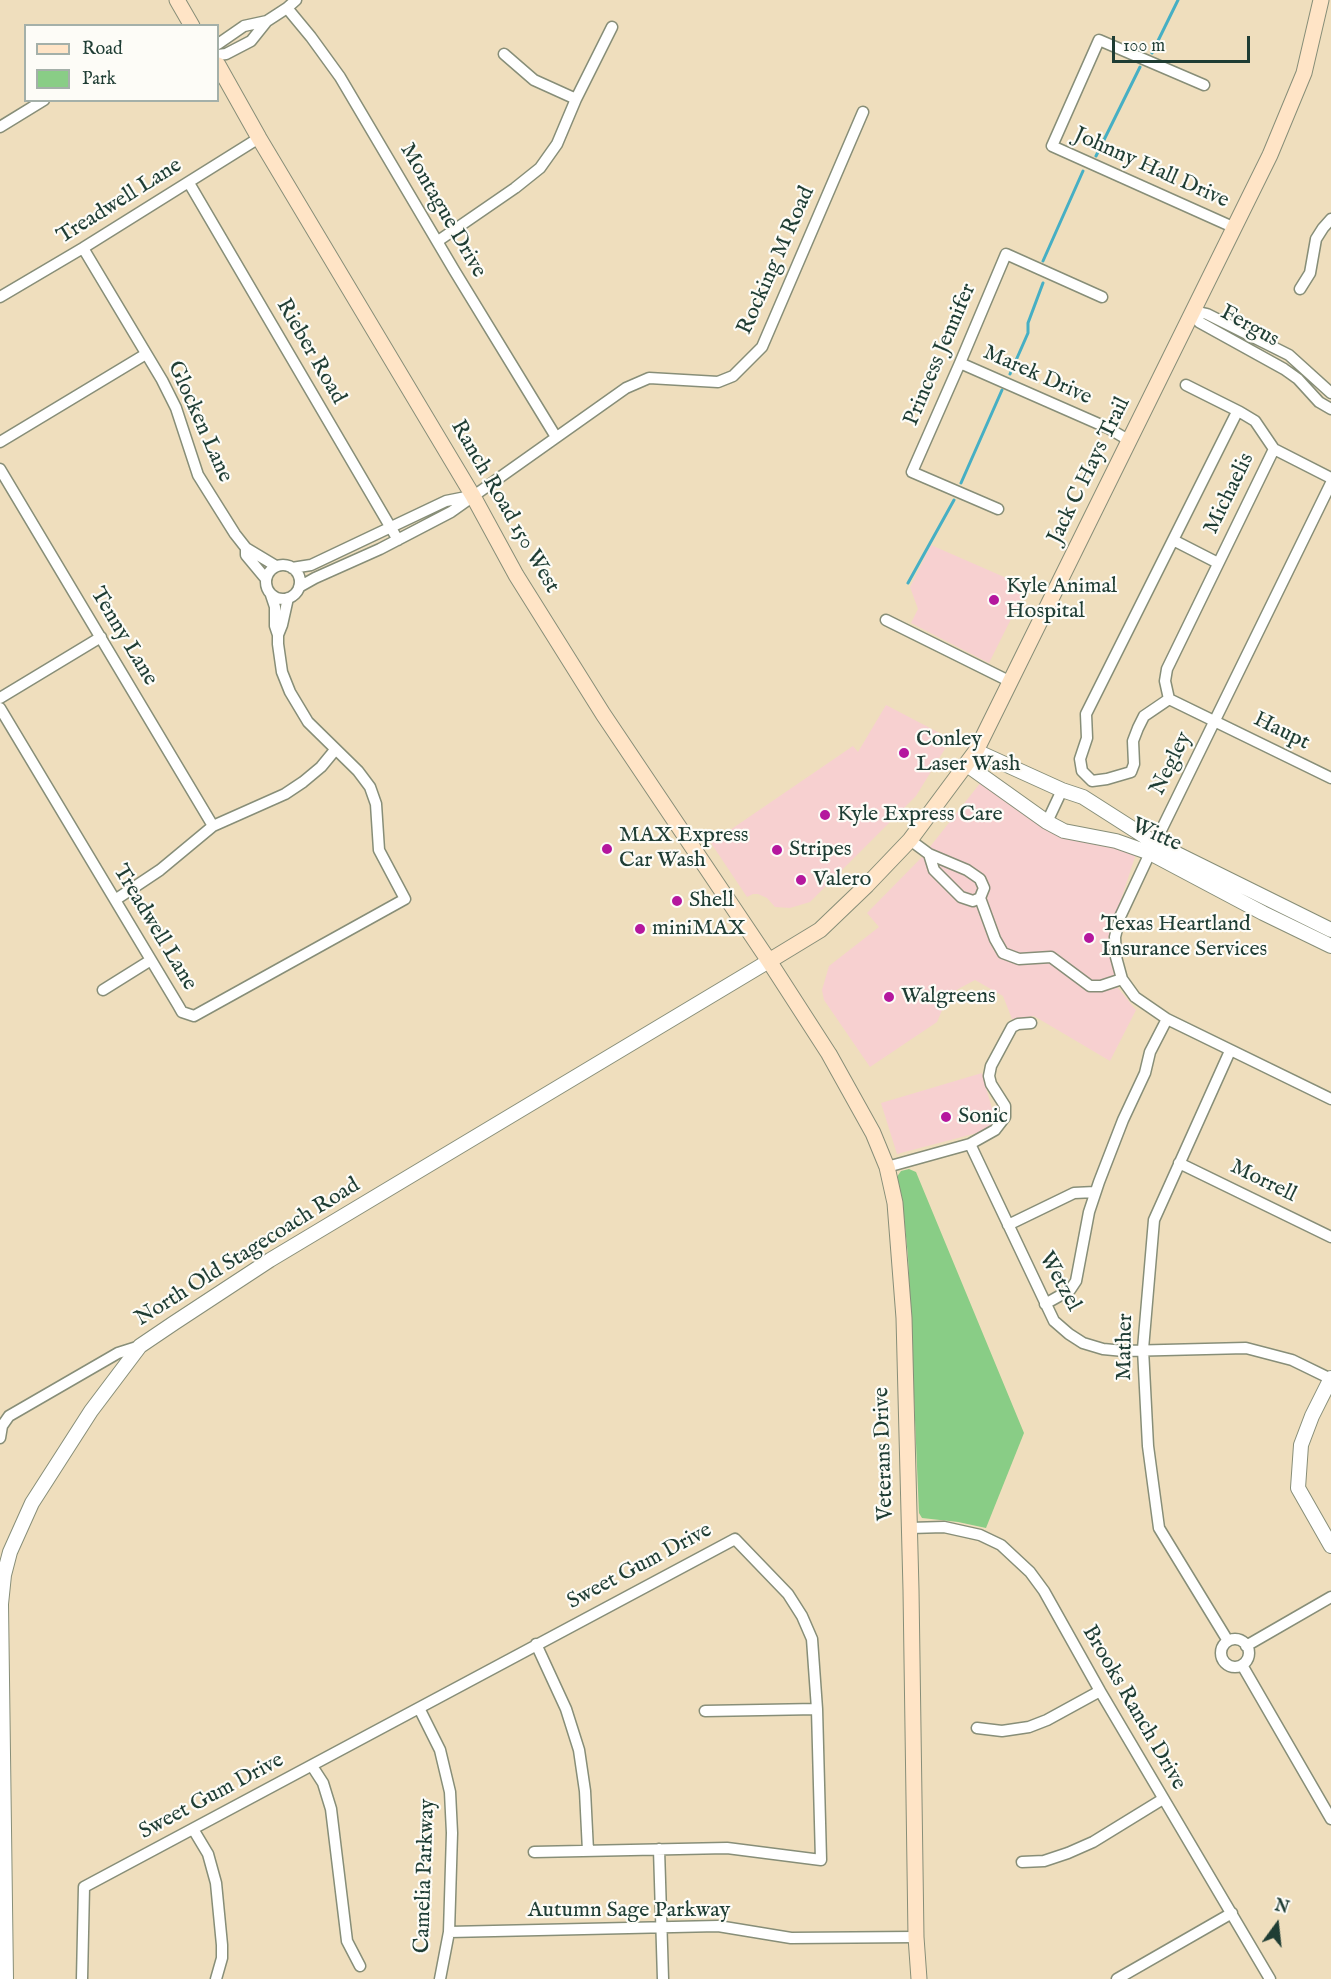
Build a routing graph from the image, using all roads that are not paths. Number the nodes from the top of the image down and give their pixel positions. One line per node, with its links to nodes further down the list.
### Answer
1 (177, 0): 6 (main road)
2 (296, 0): 4 (street)
3 (1321, 0): 20 (main road, Jack C Hays Trail)
4 (287, 9): 5 (street); 21 (street, Montague Drive)
5 (267, 21): 8 (street); 10 (street)
6 (191, 24)
7 (612, 27): 13 (street)
8 (219, 43)
9 (504, 54): 13 (street)
10 (219, 55)
11 (219, 67): 17 (main road, Ranch Road 150 West)
12 (1204, 85): 20 (street, Johnny Hall Drive)
13 (576, 99): 21 (street)
14 (41, 102): 16 (street)
15 (863, 111): 33 (street, Rocking M Road)
16 (0, 127)
17 (259, 138): 18 (street, Treadwell Lane); 40 (main road, Ranch Road 150 West)
18 (189, 183): 22 (street, Treadwell Lane); 42 (street, Rieber Road)
19 (1331, 219): 23 (street)
20 (1235, 228): 26 (main road, Jack C Hays Trail)
21 (438, 241): 33 (street, Montague Drive)
22 (83, 249): 24 (street, Treadwell Lane); 27 (street, Glocken Lane)
23 (1300, 289)
24 (0, 297)
25 (1102, 297): 28 (street, Princess Jennifer)
26 (1194, 311): 30 (street, Fergus); 31 (street, Fergus); 34 (main road, Jack C Hays Trail)
27 (146, 354): 35 (street); 45 (street, Glocken Lane)
28 (960, 363): 34 (street, Marek Drive); 41 (street, Princess Jennifer)
29 (1186, 385): 32 (street)
30 (1331, 393)
31 (1331, 409)
32 (1240, 412): 36 (street, Michaelis); 44 (street, Michaelis)
33 (556, 437): 40 (street, Rocking M Road)
34 (1130, 441): 56 (main road, Jack C Hays Trail)
35 (0, 442)
36 (1274, 449): 38 (street); 46 (street, Michaelis)
37 (0, 469): 55 (street, Tenny Lane)
38 (1331, 478)
39 (1331, 483): 60 (street, Negley)
40 (473, 496): 42 (street); 43 (street, Rocking M Road); 78 (main road, Ranch Road 150 West)
41 (998, 509)
42 (391, 529): 43 (street, Rieber Road); 48 (street)
43 (398, 540): 50 (street, Rocking M Road)
44 (1173, 540): 46 (street); 65 (street, Michaelis)
45 (246, 548): 47 (street, Glocken Lane); 49 (street, Glocken Lane)
46 (1218, 563): 58 (street, Michaelis)
47 (276, 566): 48 (street); 49 (street)
48 (292, 568): 50 (street)
49 (266, 579): 51 (street)
50 (299, 587): 52 (street)
51 (271, 595): 52 (street); 54 (street)
52 (288, 598): 54 (street)
53 (886, 620): 56 (street)
54 (278, 635): 61 (street)
55 (101, 637): 57 (street); 69 (street, Tenny Lane)
56 (1011, 682): 62 (main road, Jack C Hays Trail)
57 (0, 698)
58 (1169, 699): 60 (street, Haupt); 65 (street)
59 (0, 708): 74 (street, Treadwell Lane)
60 (1215, 722): 64 (street, Haupt); 71 (street, Negley)
61 (336, 750): 69 (street); 77 (street, Treadwell Lane)
62 (976, 751): 63 (main road, Jack C Hays Trail); 66 (street, Witte)
63 (967, 765): 68 (street, Witte); 70 (main road, Jack C Hays Trail)
64 (1331, 778)
65 (1092, 781): 67 (street)
66 (1062, 790): 67 (street, Witte); 68 (street)
67 (1083, 797): 71 (street, Witte)
68 (1047, 822): 71 (street, Witte)
69 (213, 826): 74 (street)
70 (910, 840): 72 (street); 78 (main road, Jack C Hays Trail)
71 (1152, 848): 75 (street, Witte); 76 (street, Witte); 79 (street, Negley)
72 (929, 854): 73 (street); 73 (street)
73 (980, 898): 79 (street)
74 (115, 900): 77 (street, Treadwell Lane)
75 (1331, 930)
76 (1331, 946)
77 (151, 960): 80 (street)
78 (769, 961): 87 (main road, Veterans Drive); 92 (street, North Old Stagecoach Road)
79 (1122, 979): 81 (street, Negley)
80 (104, 990)
81 (1167, 1019): 83 (street, Negley); 88 (street)
82 (1031, 1023): 85 (street)
83 (1230, 1051): 84 (street, Negley); 86 (street, Mather)
84 (1331, 1099)
85 (970, 1144): 87 (street); 89 (street, Wetzel)
86 (1179, 1162): 90 (street, Morrell); 93 (street, Mather)
87 (887, 1167): 96 (main road, Veterans Drive)
88 (1095, 1192): 89 (street); 91 (street)
89 (1008, 1225): 91 (street, Wetzel)
90 (1331, 1237)
91 (1045, 1304): 93 (street, Wetzel)
92 (140, 1346): 95 (street); 99 (street, North Old Stagecoach Road)
93 (1143, 1349): 94 (street, Wetzel); 102 (street, Mather)
94 (1331, 1379): 97 (street)
95 (0, 1438)
96 (910, 1528): 106 (street, Brooks Ranch Drive); 122 (main road, Veterans Drive)
97 (1331, 1546)
98 (0, 1556): 99 (street)
99 (2, 1585): 101 (street, North Old Stagecoach Road)
100 (1331, 1597): 104 (street)
101 (1, 1623): 124 (street, North Old Stagecoach Road)
102 (1228, 1641): 104 (street); 105 (street)
103 (536, 1644): 107 (street, Sweet Gum Drive); 108 (street, Sweet Gum Drive); 116 (street)
104 (1246, 1646): 105 (street)
105 (1242, 1665): 113 (street)
106 (1100, 1691): 110 (street); 112 (street, Brooks Ranch Drive)
107 (419, 1708): 111 (street, Sweet Gum Drive); 121 (street, Camelia Parkway)
108 (818, 1709): 109 (street); 115 (street, Sweet Gum Drive)
109 (705, 1711)
110 (977, 1728)
111 (312, 1766): 114 (street, Sweet Gum Drive); 123 (street)
112 (1163, 1799): 118 (street); 119 (street, Brooks Ranch Drive)
113 (1331, 1819)
114 (193, 1829): 125 (street, Sweet Gum Drive); 126 (street)
115 (659, 1849): 116 (street, Sweet Gum Drive); 120 (street)
116 (588, 1851): 117 (street, Sweet Gum Drive)
117 (534, 1852)
118 (1022, 1862)
119 (1232, 1913): 130 (street); 131 (street, Brooks Ranch Drive)
120 (662, 1927): 121 (street, Autumn Sage Parkway); 122 (street, Autumn Sage Parkway); 128 (street)
121 (449, 1932): 127 (street, Camelia Parkway)
122 (916, 1937): 129 (main road, Veterans Drive)
123 (360, 1966)
124 (6, 1979)
125 (82, 1979)
126 (216, 1979)
127 (440, 1979)
128 (663, 1979)
129 (919, 1979)
130 (1117, 1979)
131 (1270, 1979)

